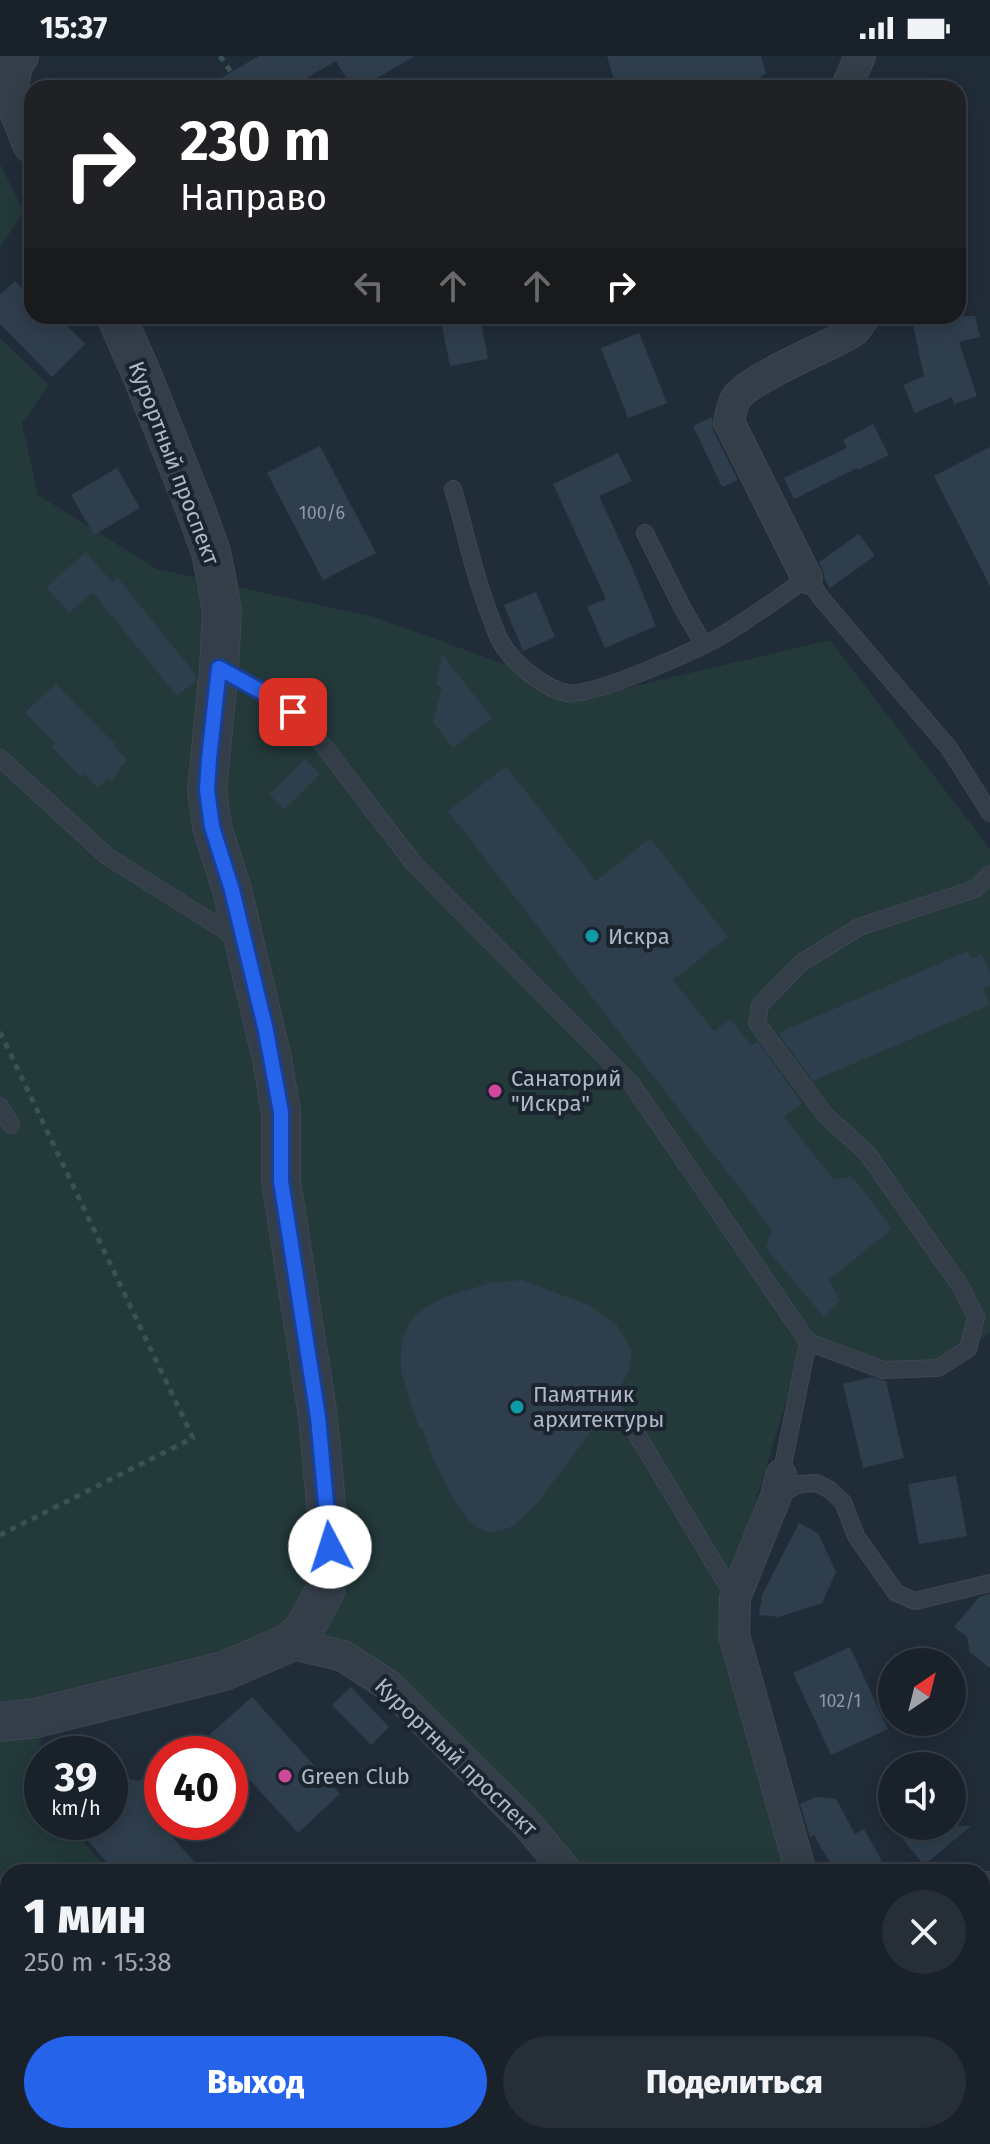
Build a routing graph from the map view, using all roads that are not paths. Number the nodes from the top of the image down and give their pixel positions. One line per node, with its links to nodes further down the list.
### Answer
1 (19, 56): 4 (street)
2 (860, 56): 3 (street)
3 (850, 80)
4 (24, 124)
5 (120, 324): 11 (street, Курортный проспект)
6 (859, 324): 9 (street)
7 (453, 489): 10 (lane)
8 (645, 533): 10 (lane)
9 (807, 578): 10 (lane); 13 (lane)
10 (704, 645)
11 (219, 668): 15 (street, Курортный проспект); 18 (lane)
12 (0, 758): 15 (lane)
13 (990, 813)
14 (990, 874): 18 (lane)
15 (245, 944): 23 (street, Курортный проспект)
16 (0, 1106): 17 (lane)
17 (11, 1125)
18 (808, 1342): 20 (lane)
19 (636, 1433): 22 (lane)
20 (778, 1485): 21 (lane); 22 (street)
21 (990, 1583)
22 (735, 1598): 26 (street)
23 (289, 1643): 24 (street, Курортный проспект); 25 (street, Курортный проспект)
24 (0, 1722)
25 (560, 1864)
26 (799, 1864)

